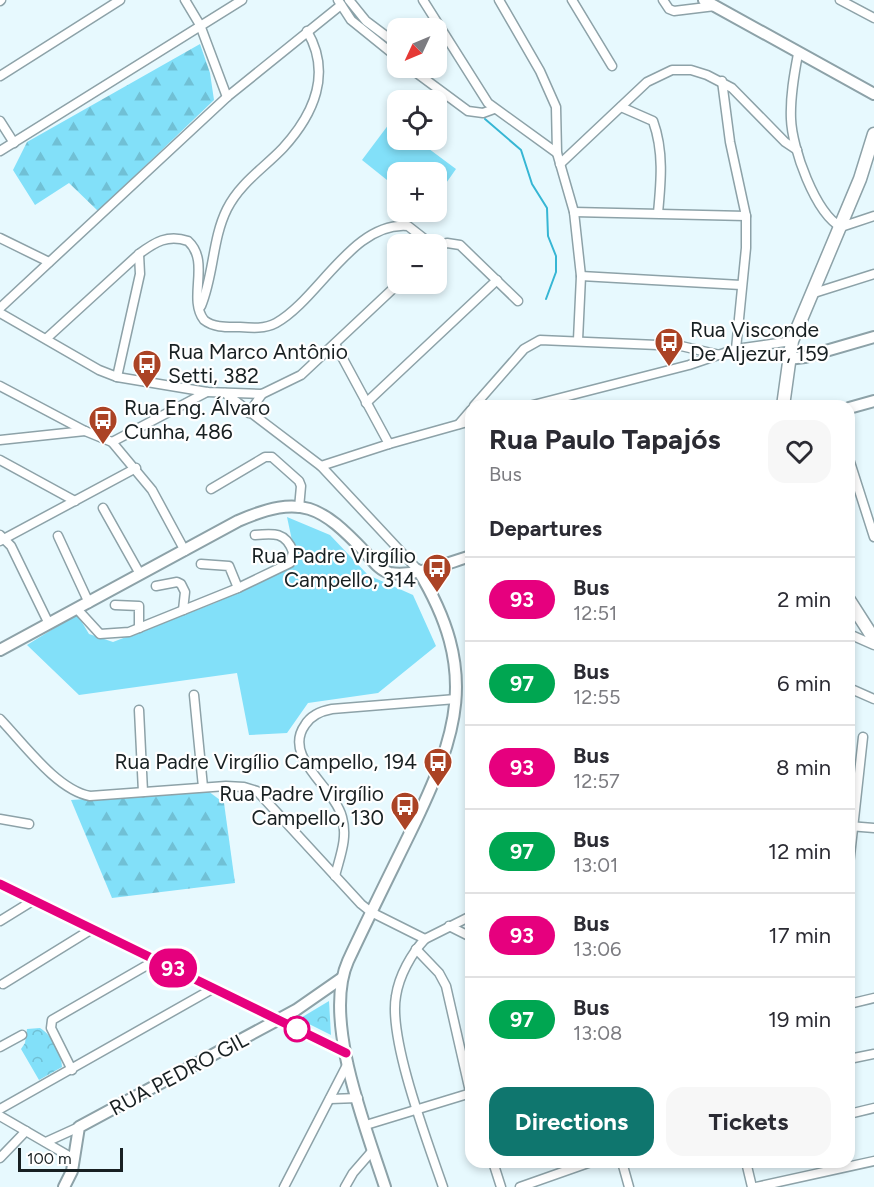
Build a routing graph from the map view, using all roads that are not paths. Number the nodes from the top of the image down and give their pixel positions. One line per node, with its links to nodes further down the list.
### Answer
1 (120, 0): 20 (street)
2 (185, 0): 14 (street)
3 (242, 0): 14 (street)
4 (349, 0): 16 (street)
5 (423, 0): 26 (street)
6 (499, 0): 32 (street)
7 (572, 0): 19 (street)
8 (663, 0): 12 (street)
9 (705, 0): 12 (street)
10 (840, 0): 13 (street)
11 (340, 3): 15 (street); 17 (street)
12 (716, 6): 18 (street)
13 (874, 18)
14 (200, 25): 24 (street); 29 (street)
15 (307, 31): 24 (street); 53 (street)
16 (387, 37)
17 (387, 49)
18 (798, 54): 23 (street); 30 (street)
19 (612, 66)
20 (0, 76)
21 (423, 78): 26 (street)
22 (722, 81): 25 (street); 30 (street); 36 (street)
23 (874, 94)
24 (227, 97): 43 (street)
25 (621, 106): 33 (street); 35 (street)
26 (494, 109): 32 (street)
27 (0, 121): 29 (street)
28 (874, 134): 38 (main road)
29 (14, 143): 31 (street)
30 (797, 150): 38 (street)
31 (0, 151)
32 (557, 153): 33 (street)
33 (560, 164): 34 (street)
34 (574, 212): 35 (street); 45 (street)
35 (658, 213): 36 (street)
36 (746, 216): 47 (street)
37 (874, 216): 38 (street)
38 (841, 228): 48 (main road)
39 (418, 234): 53 (street)
40 (0, 238): 43 (street)
41 (447, 243): 46 (street)
42 (139, 254): 53 (street); 55 (street); 62 (street)
43 (49, 262): 51 (street)
44 (874, 274): 48 (street)
45 (581, 276): 47 (street); 56 (street)
46 (497, 280): 50 (street); 71 (street)
47 (741, 285): 59 (street)
48 (814, 293): 57 (main road)
49 (388, 294): 58 (street)
50 (518, 301)
51 (0, 308)
52 (0, 313): 55 (street)
53 (200, 313)
54 (874, 337): 61 (street)
55 (47, 338): 62 (street)
56 (578, 340): 60 (street); 67 (street)
57 (792, 341): 59 (street); 61 (main road)
58 (335, 344): 66 (street); 71 (street)
59 (736, 349): 60 (street)
60 (720, 355): 68 (street)
61 (788, 359): 69 (main road)
62 (117, 377): 64 (street)
63 (0, 386): 77 (street)
64 (207, 392): 65 (street); 79 (street)
65 (225, 393): 66 (street); 73 (street)
66 (262, 394): 73 (street)
67 (480, 400)
68 (551, 400)
69 (784, 400)
70 (874, 400): 72 (street)
71 (366, 403): 80 (street)
72 (855, 406)
73 (249, 413): 82 (street)
74 (465, 418): 76 (street)
75 (465, 423): 76 (street)
76 (459, 425): 80 (street)
77 (85, 431): 78 (street); 79 (street)
78 (0, 440)
79 (112, 442): 83 (street)
80 (389, 444): 82 (street)
81 (0, 460): 86 (street)
82 (321, 466): 96 (street)
83 (136, 468): 86 (street); 93 (street)
84 (855, 478): 91 (street)
85 (211, 489): 88 (street)
86 (75, 501): 92 (street)
87 (103, 508): 97 (street)
88 (299, 508): 93 (street); 96 (street)
89 (255, 535): 99 (street)
90 (58, 537): 101 (street)
91 (874, 537)
92 (2, 538): 107 (street)
93 (185, 550): 97 (street)
94 (465, 558): 96 (street)
95 (201, 564): 99 (street)
96 (418, 570): 115 (street)
97 (140, 574): 101 (street)
98 (156, 586): 100 (street)
99 (238, 588): 102 (street)
100 (185, 592): 102 (street); 106 (street)
101 (89, 603): 105 (street)
102 (197, 604): 106 (street)
103 (114, 605): 108 (street)
104 (855, 609): 110 (main road)
105 (78, 610): 107 (street); 108 (street)
106 (183, 610): 108 (street)
107 (49, 624): 112 (street)
108 (140, 628)
109 (855, 637): 111 (street)
110 (874, 639)
111 (874, 645)
112 (0, 650)
113 (855, 690): 116 (street)
114 (194, 695): 120 (street)
115 (456, 699): 127 (street); 130 (street)
116 (874, 699)
117 (139, 710): 121 (street)
118 (0, 719): 121 (street)
119 (863, 737): 122 (street)
120 (203, 787): 121 (street); 127 (street)
121 (143, 792)
122 (855, 796)
123 (0, 819): 124 (street)
124 (29, 824)
125 (855, 826): 126 (street)
126 (874, 828)
127 (335, 876): 130 (street)
128 (0, 884): 129 (street)
129 (34, 900): 132 (street); 134 (street)
130 (371, 912): 136 (street); 139 (street)
131 (465, 919): 133 (street)
132 (0, 921)
133 (449, 926): 135 (street); 136 (street)
134 (93, 929): 138 (street); 140 (street)
135 (465, 934)
136 (425, 939): 137 (street)
137 (416, 949): 150 (street); 155 (street)
138 (156, 960): 141 (street); 151 (street)
139 (342, 978): 144 (street, RUA PEDRO GIL); 148 (street)
140 (3, 984)
141 (214, 988): 144 (street); 151 (street)
142 (874, 998): 143 (street)
143 (855, 1003)
144 (278, 1020): 148 (street); 161 (street, RUA PEDRO GIL)
145 (22, 1035): 146 (street)
146 (0, 1047)
147 (874, 1054): 149 (street)
148 (347, 1058): 153 (street); 154 (street)
149 (855, 1058)
150 (465, 1068)
151 (72, 1070): 157 (street)
152 (465, 1096): 155 (street)
153 (358, 1098): 154 (street); 160 (street)
154 (330, 1099): 175 (street)
155 (417, 1108): 160 (street); 178 (street)
156 (874, 1108): 158 (street)
157 (0, 1109)
158 (855, 1113)
159 (0, 1116): 162 (street)
160 (366, 1125): 164 (street)
161 (79, 1127): 163 (street, RUA PEDRO GIL); 166 (street)
162 (26, 1131): 163 (street); 165 (street)
163 (46, 1142): 166 (street)
164 (373, 1150): 176 (street); 177 (street)
165 (0, 1158)
166 (74, 1159): 174 (street)
167 (874, 1161): 168 (street)
168 (855, 1165)
169 (495, 1168): 179 (street)
170 (574, 1168): 180 (street)
171 (626, 1168): 181 (street)
172 (748, 1168): 182 (street)
173 (842, 1168): 183 (street)
174 (64, 1187)
175 (284, 1187)
176 (345, 1187)
177 (385, 1187)
178 (443, 1187)
179 (501, 1187)
180 (520, 1187)
181 (629, 1187)
182 (752, 1187)
183 (756, 1187)

